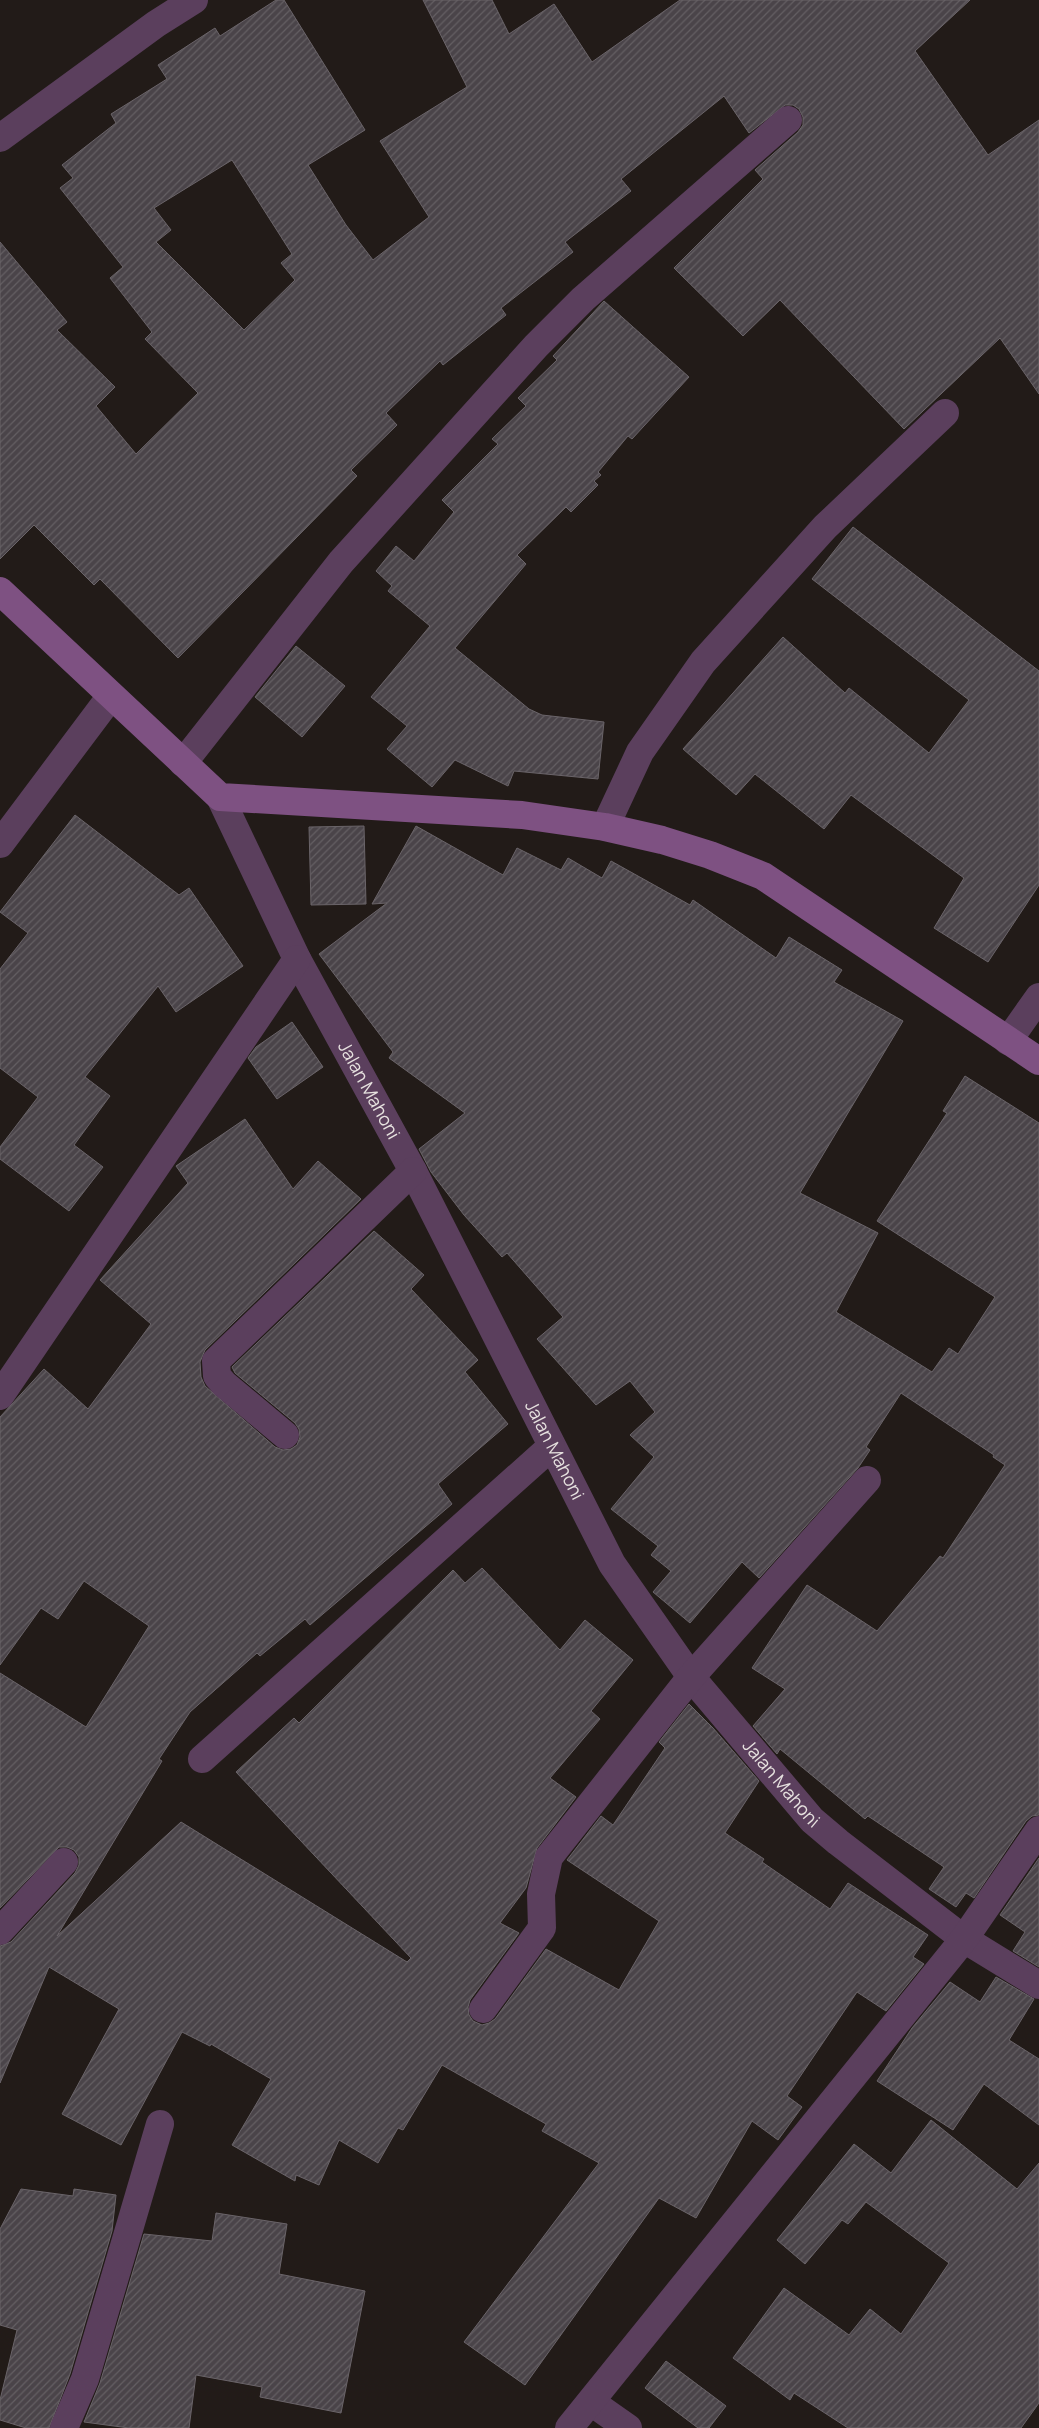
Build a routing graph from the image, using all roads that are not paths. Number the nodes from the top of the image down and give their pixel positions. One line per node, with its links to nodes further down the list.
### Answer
1 (194, 0): 3 (street)
2 (788, 120): 7 (street)
3 (0, 138)
4 (945, 413): 9 (street)
5 (0, 592): 6 (street)
6 (111, 696): 7 (street); 10 (street)
7 (183, 763): 8 (street)
8 (220, 797): 9 (street); 11 (street, Jalan Mahoni)
9 (605, 827): 13 (street)
10 (0, 844)
11 (296, 959): 15 (street, Jalan Mahoni); 16 (street)
12 (1039, 997): 13 (street)
13 (1008, 1041): 14 (street)
14 (1039, 1061)
15 (413, 1171): 17 (street); 18 (street, Jalan Mahoni)
16 (0, 1396)
17 (285, 1435)
18 (551, 1447): 20 (street, Jalan Mahoni); 21 (street)
19 (867, 1480): 20 (street)
20 (691, 1677): 25 (street, Jalan Mahoni); 27 (street)
21 (202, 1759)
22 (1039, 1830): 25 (street)
23 (64, 1862): 24 (street)
24 (0, 1932)
25 (964, 1939): 26 (street, Jalan Mahoni); 29 (street)
26 (1039, 1985)
27 (483, 2009)
28 (160, 2124): 30 (street)
29 (591, 2402): 31 (street); 32 (street)
30 (64, 2428)
31 (569, 2428)
32 (628, 2428)

